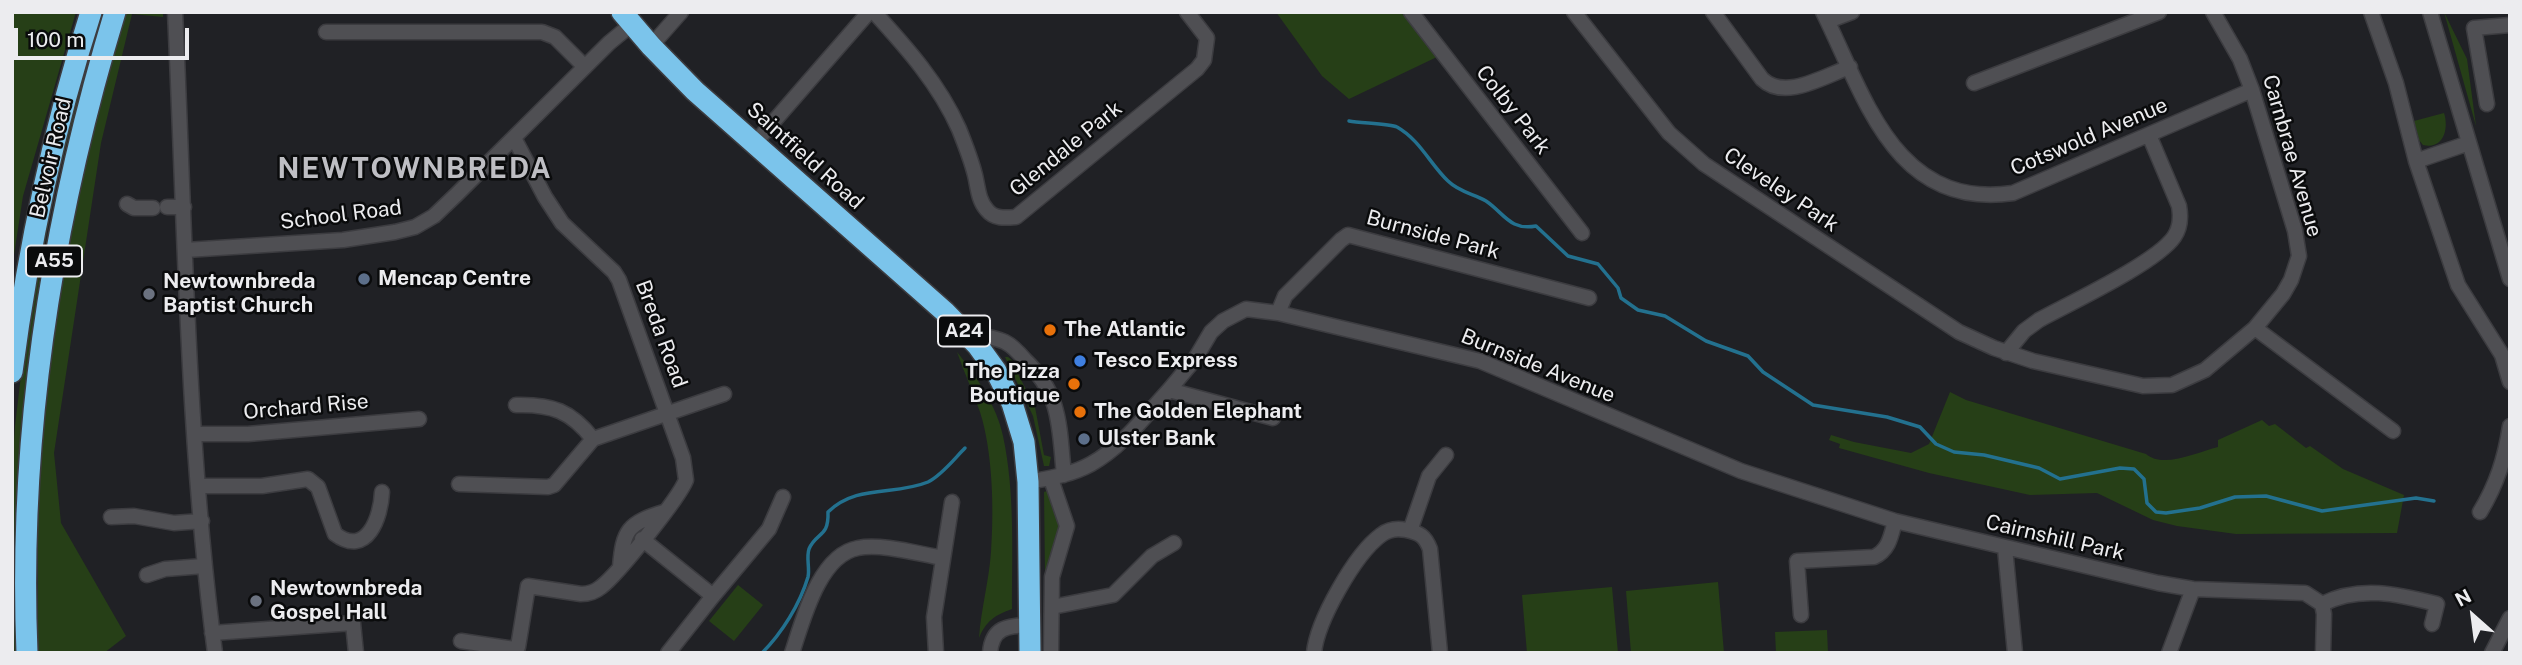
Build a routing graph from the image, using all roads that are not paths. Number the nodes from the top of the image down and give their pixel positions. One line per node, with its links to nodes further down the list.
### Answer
1 (92, 12): 42 (highway, Belvoir Road / A55)
2 (115, 12): 78 (highway, Belvoir Road / A55)
3 (175, 12): 31 (street)
4 (681, 12): 19 (street)
5 (871, 12): 6 (street, Glendale Park); 27 (street, Glendale Park)
6 (1187, 12)
7 (1410, 12): 32 (street, Colby Park)
8 (1574, 12): 40 (street, Cleveley Park)
9 (1713, 12): 21 (street)
10 (1852, 12): 15 (street)
11 (2159, 12): 22 (street)
12 (2214, 12): 23 (street, Carnbrae Avenue)
13 (2371, 12): 29 (street)
14 (2430, 12): 28 (street)
15 (1826, 17): 21 (street, Cotswold Avenue)
16 (627, 18): 19 (highway, Saintfield Road / A24); 20 (street, School Road)
17 (2510, 24): 24 (street)
18 (326, 32): 20 (street)
19 (651, 46): 27 (highway, Saintfield Road / A24)
20 (585, 67): 26 (street, School Road)
21 (1850, 67): 25 (street, Cotswold Avenue)
22 (1974, 83)
23 (2252, 90): 25 (street, Cotswold Avenue); 37 (street, Carnbrae Avenue)
24 (2487, 104)
25 (2149, 135): 40 (street)
26 (514, 138): 33 (street, School Road); 47 (street, Breda Road)
27 (755, 143): 38 (highway, Saintfield Road / A24)
28 (2469, 143): 29 (street); 34 (street)
29 (2416, 160): 43 (street)
30 (127, 204): 31 (street)
31 (184, 206): 33 (street)
32 (1582, 233)
33 (186, 250): 52 (street)
34 (2510, 279)
35 (1589, 298): 36 (street, Burnside Park)
36 (1278, 313): 44 (street); 55 (street, Burnside Avenue)
37 (2255, 328): 40 (street, Carnbrae Avenue); 51 (street)
38 (963, 329): 39 (street, Saintfield Road); 41 (highway, Saintfield Road / A24)
39 (1012, 347): 41 (street); 56 (street, Saintfield Road)
40 (2006, 352)
41 (987, 358): 57 (highway, Saintfield Road / A24)
42 (12, 372)
43 (2510, 382)
44 (1170, 390): 48 (street); 56 (street)
45 (724, 394): 47 (street, Breda Road)
46 (516, 405): 53 (street)
47 (667, 413): 53 (street); 63 (street, Breda Road)
48 (1273, 418)
49 (419, 419): 52 (street, Orchard Rise)
50 (2510, 426): 64 (street)
51 (2393, 431)
52 (195, 434): 59 (street)
53 (593, 439): 58 (street)
54 (1446, 455): 68 (street)
55 (1735, 469): 66 (street, Cairnshill Park)
56 (1057, 477): 57 (street); 80 (street, Saintfield Road)
57 (1028, 482): 84 (highway, Saintfield Road / A24)
58 (458, 484)
59 (199, 486): 60 (street); 67 (street)
60 (382, 492)
61 (783, 497): 77 (street)
62 (952, 502): 72 (street)
63 (664, 512): 69 (street, Breda Road); 74 (street)
64 (2480, 512)
65 (111, 517): 67 (street)
66 (1895, 520): 71 (street, Cairnshill Park); 81 (street)
67 (202, 521): 73 (street)
68 (1410, 531): 96 (street); 97 (street)
69 (642, 539): 74 (street, Breda Road); 77 (street)
70 (1174, 543): 80 (street)
71 (2005, 548): 76 (street, Cairnshill Park); 98 (street)
72 (943, 558): 91 (street); 92 (street)
73 (204, 566): 75 (street); 85 (street)
74 (620, 567): 86 (street, Breda Road)
75 (147, 575)
76 (2193, 589): 79 (street, Cairnshill Park); 99 (street)
77 (713, 596): 90 (street)
78 (19, 604): 87 (highway, Belvoir Road / A55)
79 (2322, 604): 83 (street); 100 (street)
80 (1052, 607): 95 (street, Saintfield Road)
81 (1801, 615)
82 (2510, 618): 101 (street)
83 (2432, 624)
84 (1030, 625): 93 (street); 94 (highway, Saintfield Road / A24)
85 (212, 633): 88 (street); 89 (street)
86 (461, 641)
87 (27, 653)
88 (215, 653)
89 (356, 653)
90 (668, 653)
91 (792, 653)
92 (936, 653)
93 (990, 653)
94 (1030, 653)
95 (1051, 653)
96 (1314, 653)
97 (1440, 653)
98 (2015, 653)
99 (2169, 653)
100 (2323, 653)
101 (2491, 653)

